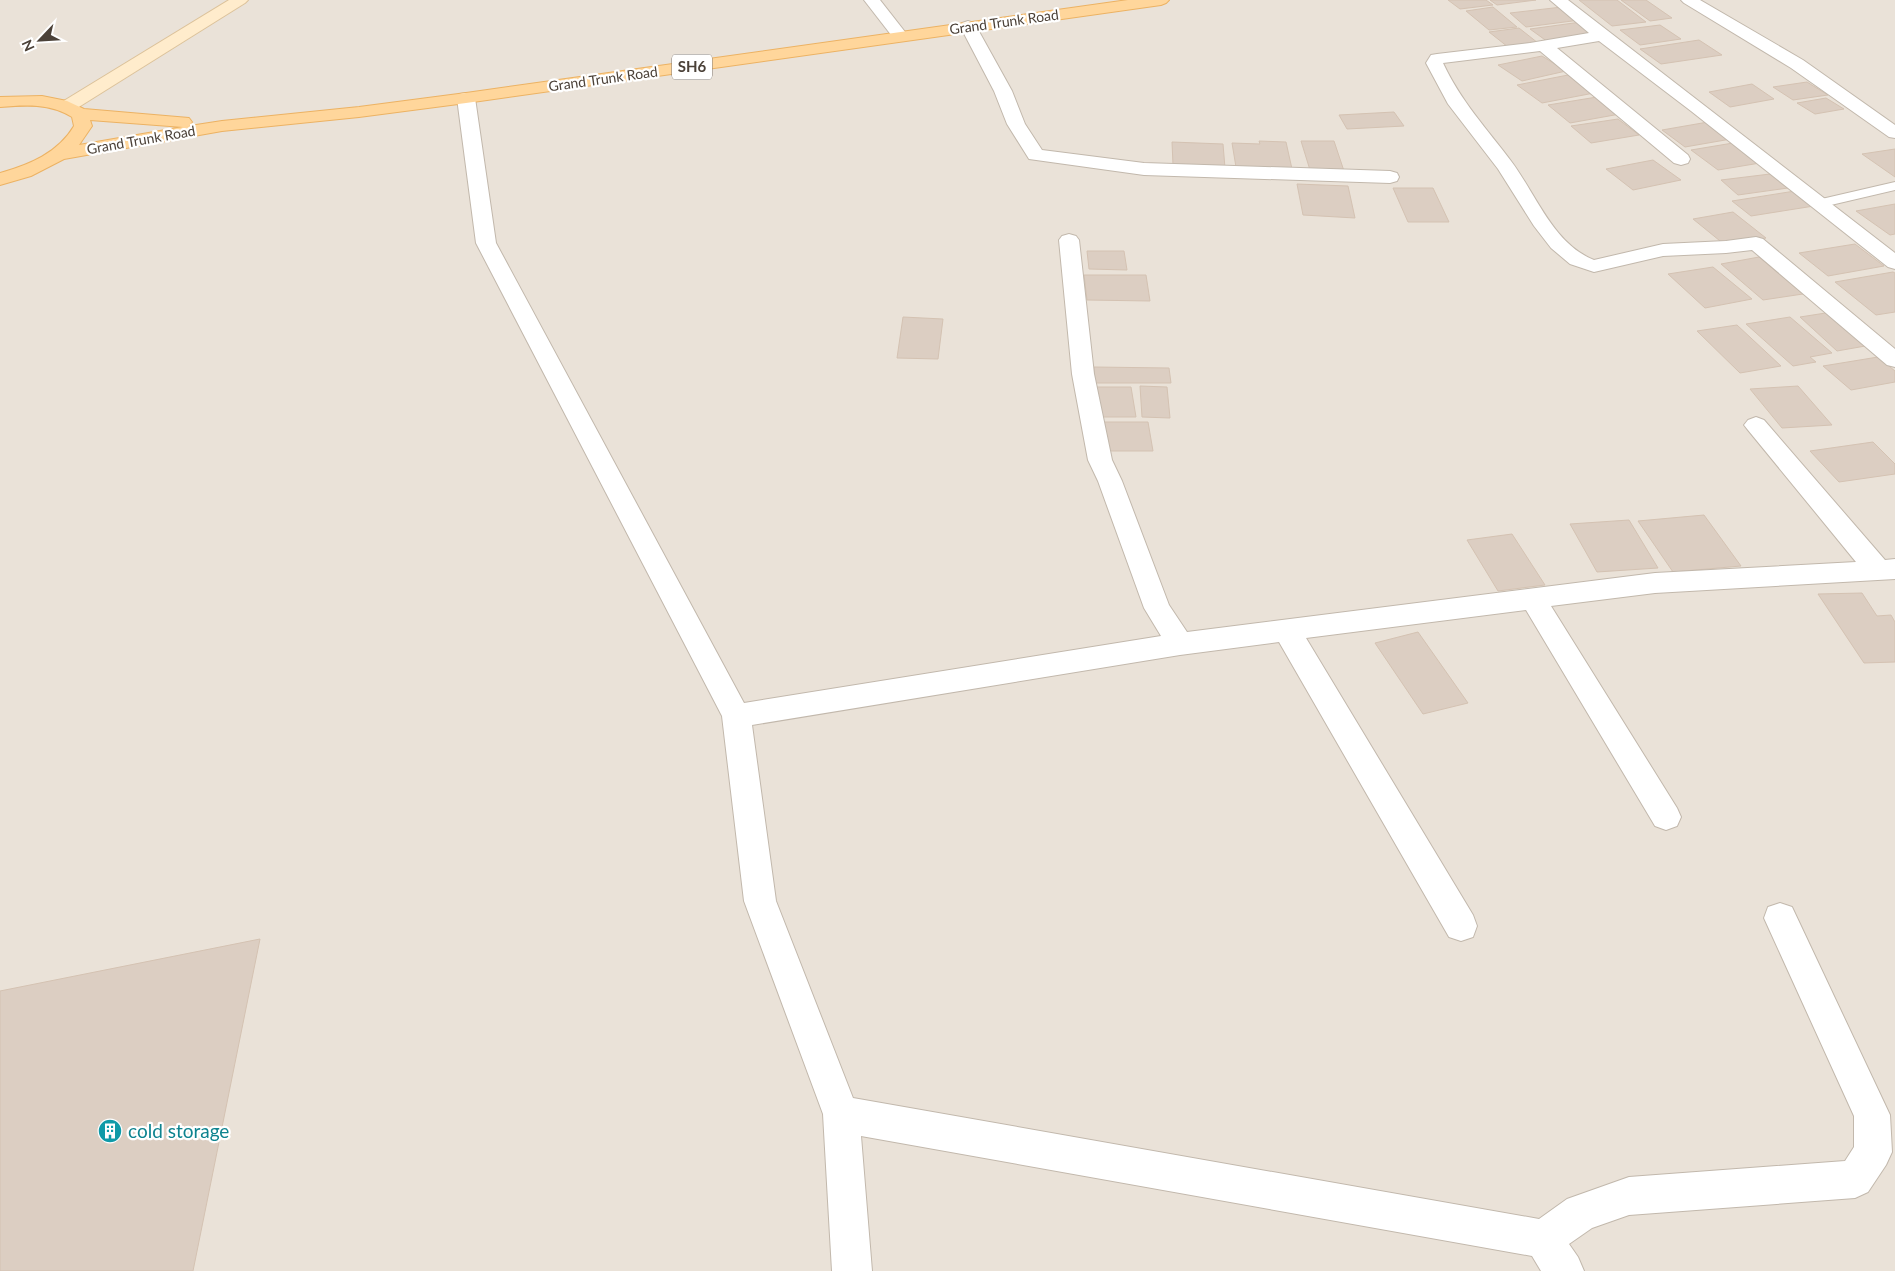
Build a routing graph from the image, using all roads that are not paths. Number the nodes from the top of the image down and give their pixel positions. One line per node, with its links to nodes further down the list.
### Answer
1 (240, 0): 12 (street)
2 (872, 0): 8 (street)
3 (1161, 0): 6 (main road, Grand Trunk Road / SH6)
4 (1558, 0): 7 (street)
5 (1689, 0): 14 (street)
6 (968, 26): 8 (main road, Grand Trunk Road / SH6); 17 (street)
7 (1604, 35): 9 (street); 20 (street)
8 (901, 37): 10 (main road, Grand Trunk Road / SH6)
9 (1542, 45): 16 (street); 23 (street)
10 (466, 98): 13 (main road, Grand Trunk Road / SH6); 29 (street)
11 (0, 102): 12 (main road, Grand Trunk Road)
12 (74, 110): 13 (main road, Grand Trunk Road); 15 (main road)
13 (222, 126): 15 (main road, Grand Trunk Road)
14 (1895, 133)
15 (60, 154): 18 (main road)
16 (1681, 159)
17 (1390, 178)
18 (0, 179)
19 (1895, 186): 20 (lane)
20 (1818, 204): 22 (street)
21 (1069, 240): 28 (street)
22 (1895, 263)
23 (1895, 360)
24 (1756, 425): 25 (street)
25 (1886, 570): 26 (street)
26 (1533, 599): 27 (street); 30 (street)
27 (1287, 631): 28 (street); 32 (street)
28 (1180, 644): 29 (street)
29 (736, 716): 33 (street)
30 (1666, 816)
31 (1780, 918): 34 (street)
32 (1461, 926)
33 (841, 1114): 34 (street); 35 (street)
34 (1543, 1239): 36 (street)
35 (852, 1271)
36 (1564, 1271)

